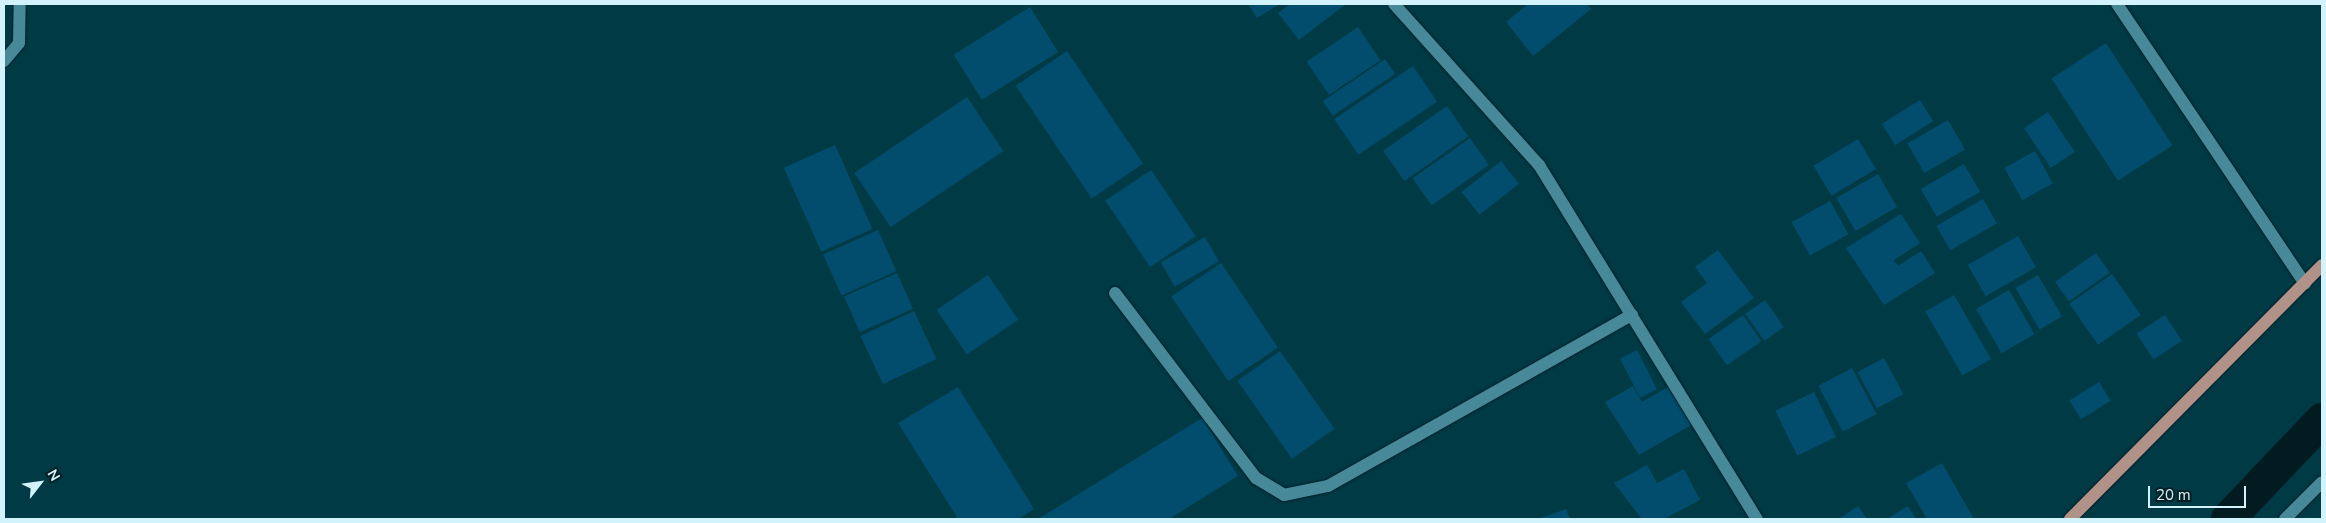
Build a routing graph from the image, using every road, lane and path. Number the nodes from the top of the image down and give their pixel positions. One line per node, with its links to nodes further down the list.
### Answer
1 (20, 4): 4 (street)
2 (1396, 4): 8 (street)
3 (2117, 4): 6 (street)
4 (4, 61)
5 (2322, 265): 6 (main road)
6 (2305, 284): 11 (main road)
7 (1115, 292): 8 (street)
8 (1632, 314): 10 (street)
9 (2322, 482): 12 (street)
10 (1757, 519)
11 (2070, 519)
12 (2285, 519)

